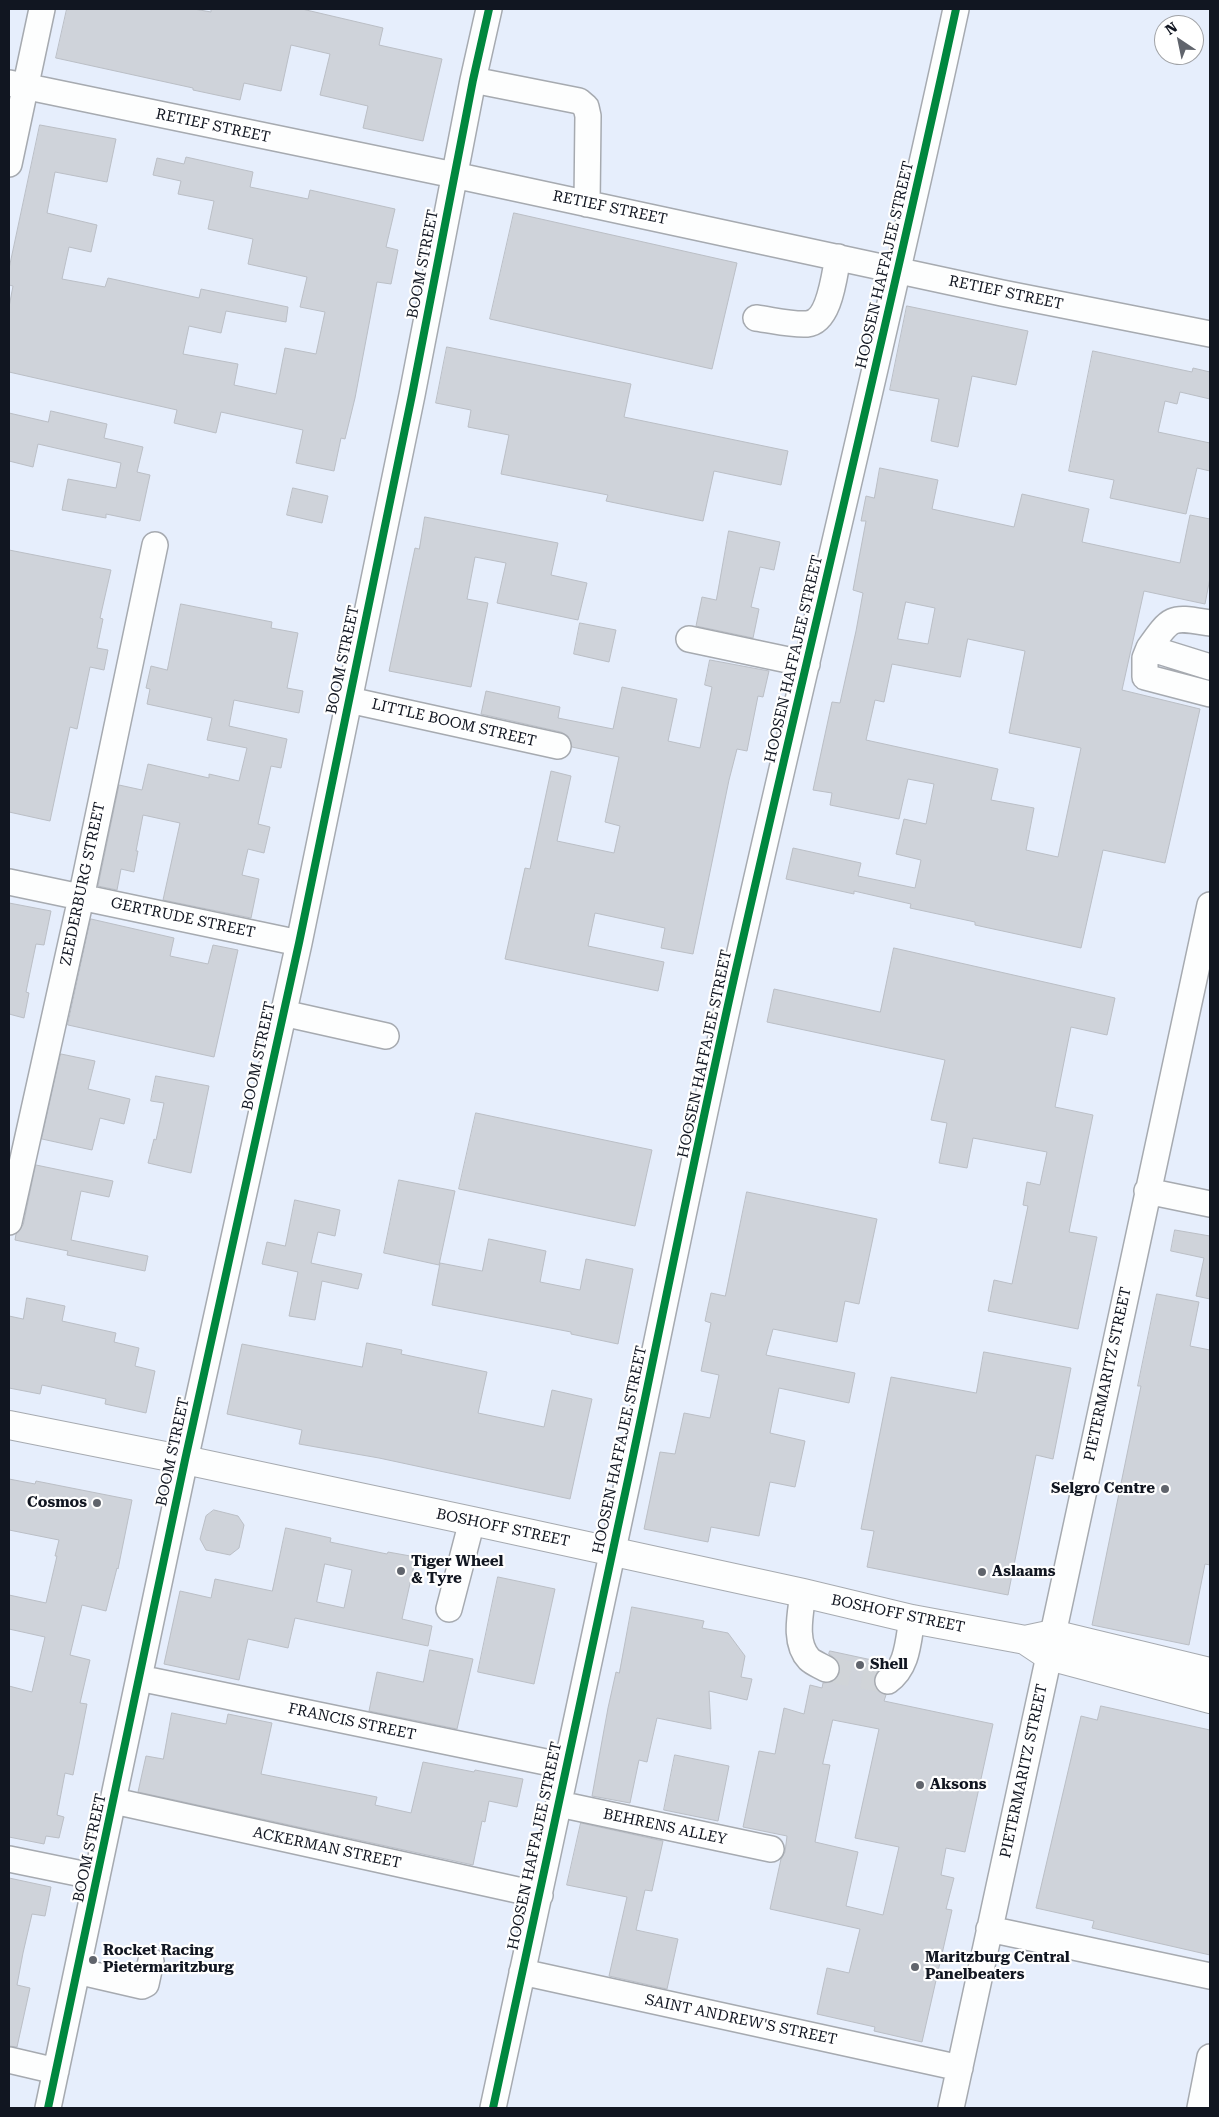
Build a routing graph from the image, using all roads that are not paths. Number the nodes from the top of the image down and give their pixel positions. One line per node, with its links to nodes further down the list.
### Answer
1 (42, 9): 5 (street)
2 (489, 9): 4 (street, BOOM STREET)
3 (956, 9): 10 (street, HOOSEN HAFFAJEE STREET)
4 (473, 80): 7 (street, BOOM STREET); 8 (street)
5 (17, 85): 6 (street); 7 (street, RETIEF STREET)
6 (9, 164)
7 (454, 175): 8 (street, RETIEF STREET); 20 (street, BOOM STREET)
8 (587, 204): 9 (street, RETIEF STREET)
9 (838, 257): 10 (street, RETIEF STREET); 11 (street)
10 (899, 270): 12 (street, RETIEF STREET); 17 (street, HOOSEN HAFFAJEE STREET)
11 (756, 318)
12 (1210, 334)
13 (155, 545): 23 (street, ZEEDERBURG STREET)
14 (1210, 623): 16 (street)
15 (689, 640): 17 (street)
16 (1149, 648): 18 (street); 19 (street)
17 (807, 664): 34 (street, HOOSEN HAFFAJEE STREET)
18 (1210, 667)
19 (1210, 694)
20 (350, 700): 21 (street, LITTLE BOOM STREET); 25 (street, BOOM STREET)
21 (558, 746)
22 (9, 882): 23 (street, GERTRUDE STREET)
23 (80, 898): 25 (street, GERTRUDE STREET); 30 (street, ZEEDERBURG STREET)
24 (1210, 905): 28 (street, PIETERMARITZ STREET)
25 (298, 943): 26 (street, BOOM STREET)
26 (283, 1013): 27 (street); 32 (street, BOOM STREET)
27 (386, 1036)
28 (1147, 1191): 29 (street); 38 (street, PIETERMARITZ STREET)
29 (1210, 1204)
30 (9, 1222)
31 (9, 1425): 32 (main road, BOSHOFF STREET)
32 (185, 1460): 33 (main road, BOSHOFF STREET); 41 (street, BOOM STREET)
33 (472, 1521): 34 (main road, BOSHOFF STREET); 36 (street)
34 (613, 1552): 35 (main road, BOSHOFF STREET); 44 (street, HOOSEN HAFFAJEE STREET)
35 (803, 1592): 37 (main road, BOSHOFF STREET); 39 (street)
36 (450, 1610)
37 (912, 1619): 38 (main road, BOSHOFF STREET); 42 (street)
38 (1051, 1645): 40 (main road, BOSHOFF STREET); 43 (main road, BOSHOFF STREET); 51 (street, PIETERMARITZ STREET)
39 (826, 1669)
40 (1210, 1672)
41 (139, 1678): 44 (street, FRANCIS STREET); 45 (street, BOOM STREET)
42 (888, 1681)
43 (1210, 1699)
44 (565, 1766): 46 (street, HOOSEN HAFFAJEE STREET)
45 (114, 1801): 49 (street, BOOM STREET); 50 (street, ACKERMAN STREET)
46 (559, 1804): 47 (street, BEHRENS ALLEY); 50 (street, HOOSEN HAFFAJEE STREET)
47 (771, 1850)
48 (9, 1859): 49 (street)
49 (98, 1877): 53 (street, BOOM STREET)
50 (540, 1895): 54 (street, HOOSEN HAFFAJEE STREET)
51 (989, 1929): 55 (street); 58 (street, PIETERMARITZ STREET)
52 (151, 1962): 53 (street)
53 (77, 1971): 59 (street, BOOM STREET)
54 (522, 1972): 58 (street, SAINT ANDREW'S STREET); 61 (street, HOOSEN HAFFAJEE STREET)
55 (1210, 1976)
56 (1210, 2057): 63 (street)
57 (9, 2060): 59 (street)
58 (960, 2068): 62 (street, PIETERMARITZ STREET)
59 (56, 2071): 60 (street, BOOM STREET)
60 (48, 2108)
61 (493, 2108)
62 (951, 2108)
63 (1200, 2108)

